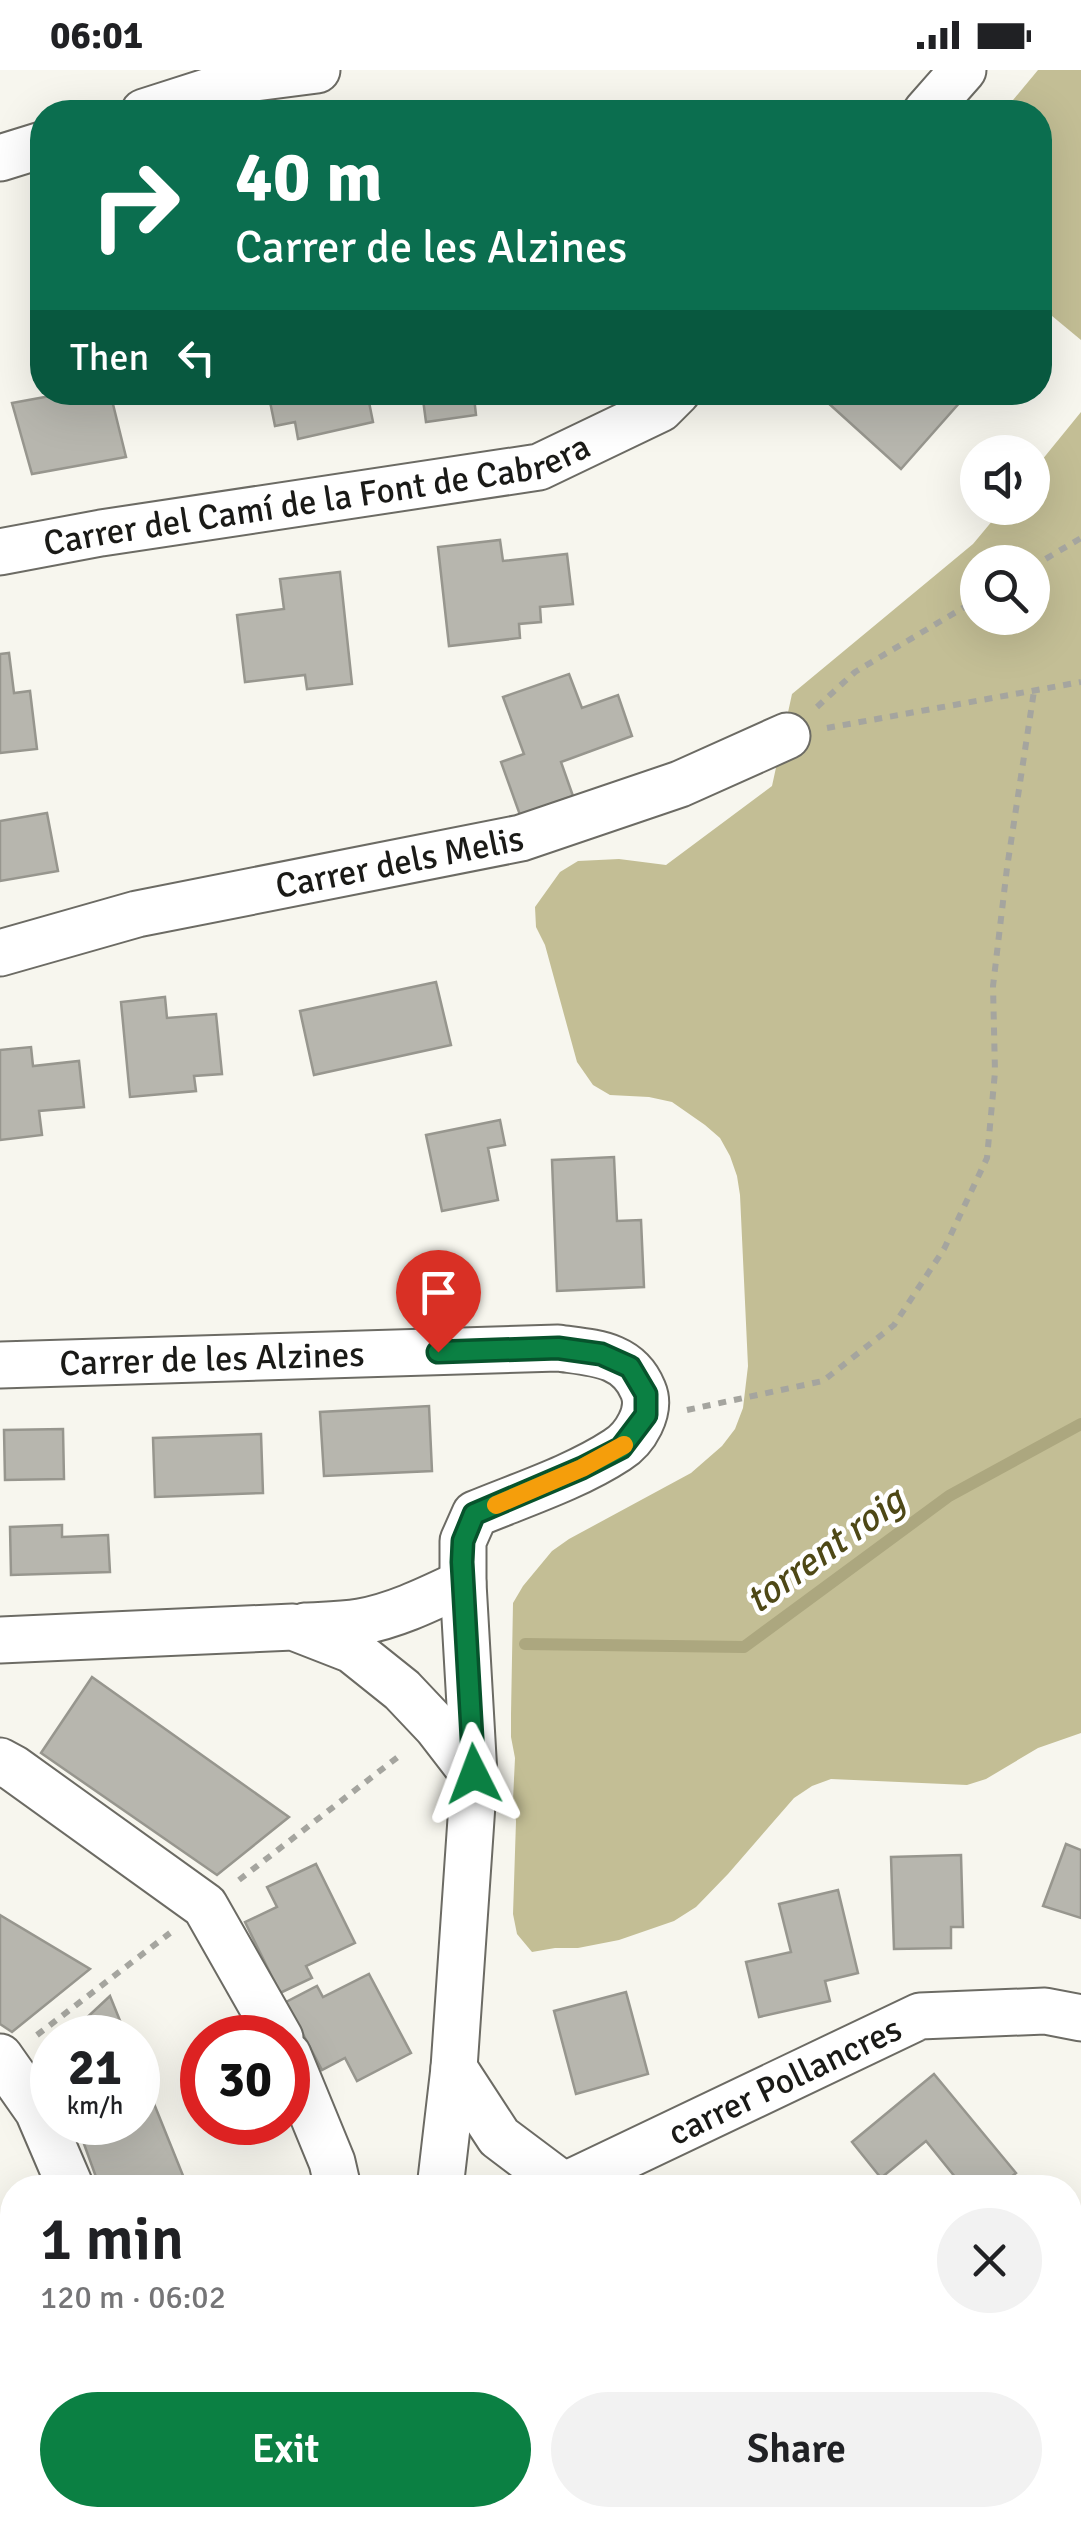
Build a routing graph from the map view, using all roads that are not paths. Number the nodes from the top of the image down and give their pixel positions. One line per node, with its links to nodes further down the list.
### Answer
1 (318, 70): 3 (street)
2 (963, 70): 5 (street)
3 (249, 75): 4 (street)
4 (178, 100)
5 (937, 100)
6 (30, 149): 7 (street)
7 (0, 158)
8 (664, 405): 9 (street, Carrer del Camí de la Font de Cabrera)
9 (0, 552)
10 (787, 736): 11 (street, Carrer dels Melis)
11 (0, 953)
12 (0, 1365): 13 (street, Carrer de les Alzines)
13 (462, 1583): 14 (street); 17 (street)
14 (293, 1627): 15 (street); 17 (street)
15 (0, 1640)
16 (0, 1760): 18 (street)
17 (474, 1774): 21 (street)
18 (267, 2015)
19 (1081, 2018): 27 (street, carrer Pollancres)
20 (0, 2057): 23 (street)
21 (454, 2068): 25 (street); 26 (street)
22 (310, 2108): 24 (street)
23 (65, 2175)
24 (335, 2175)
25 (442, 2175)
26 (547, 2175)
27 (584, 2175)

